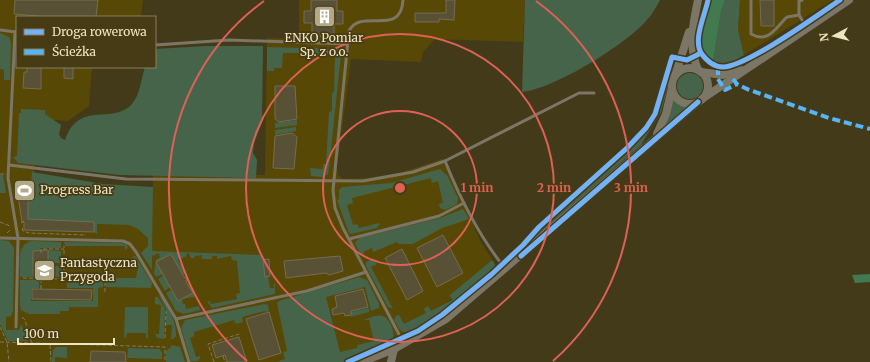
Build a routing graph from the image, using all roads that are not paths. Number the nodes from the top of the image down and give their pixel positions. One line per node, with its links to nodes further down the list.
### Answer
1 (403, 0): 11 (lane)
2 (698, 0): 7 (street)
3 (751, 0): 6 (lane)
4 (802, 0): 6 (lane)
5 (849, 0): 8 (street)
6 (799, 15): 8 (lane)
7 (694, 16): 14 (street); 15 (street)
8 (807, 28): 13 (street)
9 (0, 30): 10 (lane)
10 (16, 32): 21 (lane)
11 (348, 44): 12 (lane); 22 (lane)
12 (156, 45)
13 (752, 64): 14 (street); 18 (street)
14 (699, 71): 15 (street); 18 (street)
15 (675, 77): 16 (street)
16 (672, 87): 18 (street); 19 (street)
17 (594, 93): 20 (lane)
18 (700, 101): 19 (street)
19 (656, 137): 27 (street)
20 (446, 161): 22 (lane); 23 (lane)
21 (9, 165): 22 (lane); 25 (lane)
22 (333, 182): 26 (lane)
23 (464, 203): 26 (lane); 27 (lane)
24 (0, 238): 25 (lane)
25 (18, 238): 29 (lane); 30 (lane)
26 (349, 239): 28 (lane)
27 (506, 269): 31 (street)
28 (366, 272): 29 (lane); 31 (lane)
29 (176, 318): 34 (lane)
30 (16, 327)
31 (404, 344): 32 (street)
32 (394, 348): 33 (street); 36 (street)
33 (381, 358): 35 (street); 36 (street)
34 (189, 362)
35 (362, 362)
36 (389, 362)

